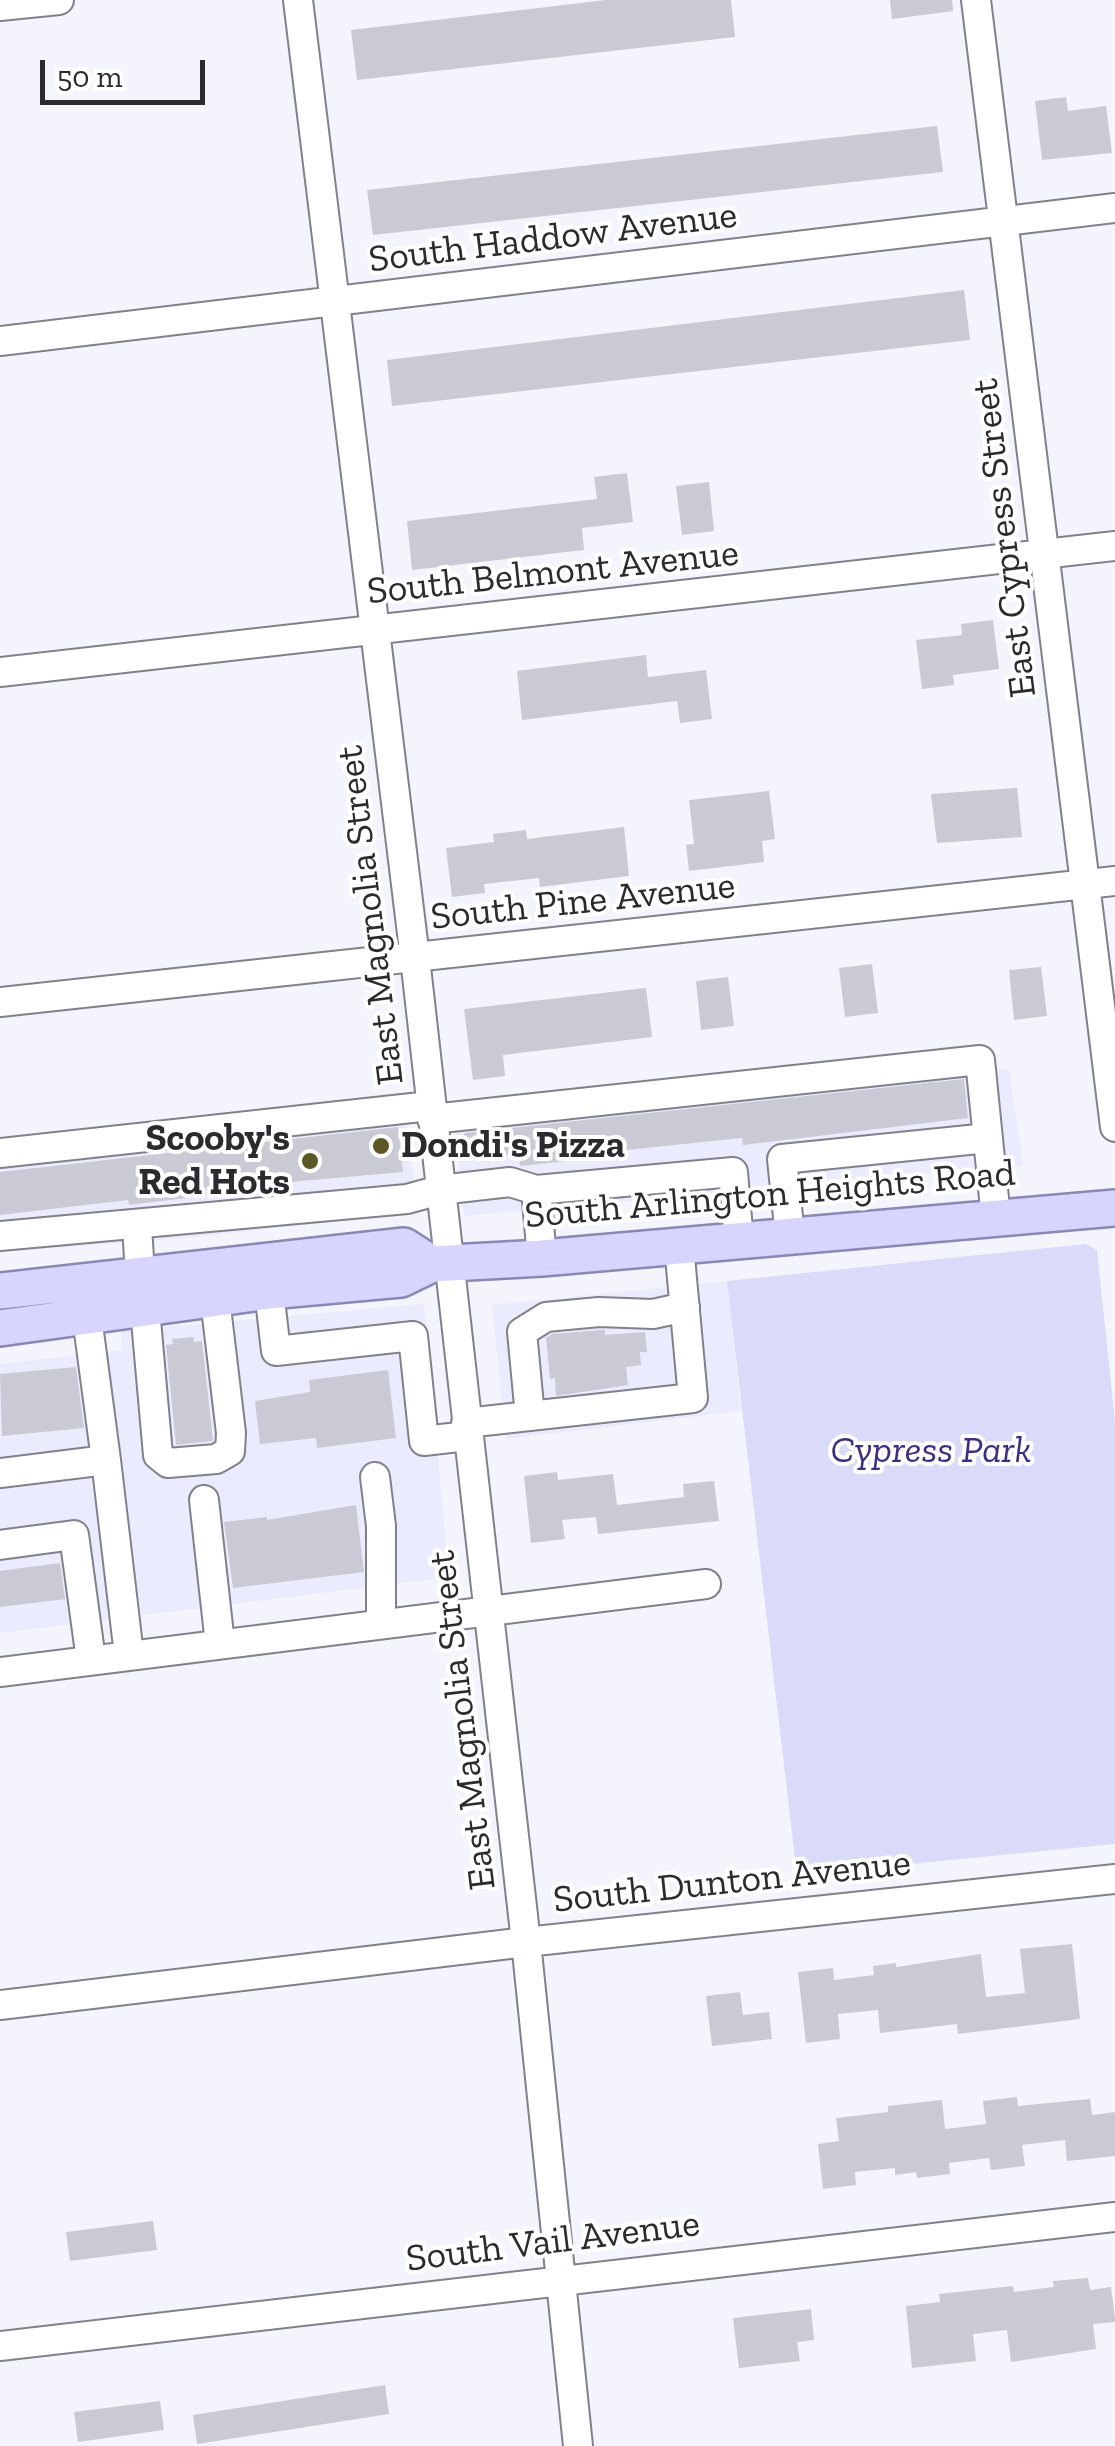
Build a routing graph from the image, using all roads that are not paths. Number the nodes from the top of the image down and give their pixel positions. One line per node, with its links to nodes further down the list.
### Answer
1 (58, 0): 4 (street)
2 (298, 0): 7 (street, East Magnolia Street)
3 (976, 0): 6 (street, East Cypress Street)
4 (0, 6)
5 (1115, 208): 6 (street, South Haddow Avenue)
6 (1004, 220): 7 (street, South Haddow Avenue); 10 (street, East Cypress Street)
7 (335, 303): 8 (street, South Haddow Avenue); 11 (street, East Magnolia Street)
8 (0, 341)
9 (1115, 546): 10 (street, South Belmont Avenue)
10 (1044, 555): 11 (street, South Belmont Avenue); 14 (street, East Cypress Street)
11 (375, 631): 12 (street, South Belmont Avenue); 15 (street, East Magnolia Street)
12 (0, 672)
13 (1115, 880): 14 (street, South Pine Avenue)
14 (1085, 884): 15 (street, South Pine Avenue); 17 (street, East Cypress Street)
15 (415, 958): 16 (street, South Pine Avenue); 18 (street, East Magnolia Street)
16 (0, 1002)
17 (1113, 1089): 19 (street, East Cypress Street)
18 (431, 1112): 20 (street); 21 (street); 22 (street, East Magnolia Street)
19 (1115, 1127)
20 (988, 1138): 28 (street); 31 (street)
21 (0, 1153)
22 (440, 1190): 23 (street); 24 (street); 37 (street, East Magnolia Street)
23 (536, 1190): 32 (street); 35 (street)
24 (344, 1206): 26 (street); 34 (street)
25 (1115, 1208): 28 (main road, South Arlington Heights Road)
26 (290, 1211): 27 (street); 36 (street)
27 (251, 1214): 29 (street); 38 (street)
28 (996, 1218): 31 (main road, South Arlington Heights Road)
29 (137, 1226): 30 (street); 40 (street)
30 (0, 1236)
31 (790, 1236): 32 (main road, South Arlington Heights Road)
32 (739, 1240): 33 (main road, South Arlington Heights Road)
33 (679, 1246): 35 (main road, South Arlington Heights Road); 42 (street)
34 (349, 1253): 36 (main road, South Arlington Heights Road); 37 (main road, South Arlington Heights Road)
35 (542, 1258): 37 (main road, South Arlington Heights Road)
36 (298, 1259): 38 (main road, South Arlington Heights Road)
37 (440, 1263): 38 (main road, South Arlington Heights Road); 46 (street, East Magnolia Street)
38 (262, 1277): 40 (main road, South Arlington Heights Road); 41 (main road, South Arlington Heights Road); 46 (street)
39 (0, 1289): 40 (main road, South Arlington Heights Road)
40 (143, 1292): 41 (main road, South Arlington Heights Road); 41 (street); 43 (main road, South Arlington Heights Road)
41 (215, 1299)
42 (685, 1307): 45 (street); 45 (street)
43 (87, 1317): 44 (main road, South Arlington Heights Road); 47 (street)
44 (0, 1328)
45 (530, 1416): 46 (street)
46 (466, 1429): 53 (street, East Magnolia Street)
47 (106, 1460): 48 (street); 56 (street)
48 (0, 1473)
49 (375, 1477): 54 (street)
50 (204, 1500): 55 (street)
51 (0, 1545): 57 (street)
52 (706, 1584): 53 (street)
53 (488, 1612): 54 (street); 60 (street, East Magnolia Street)
54 (381, 1624): 55 (street)
55 (220, 1644): 56 (street)
56 (129, 1655): 57 (street)
57 (91, 1660): 58 (street)
58 (0, 1671)
59 (1115, 1879): 60 (street, South Dunton Avenue)
60 (526, 1942): 61 (street, South Dunton Avenue); 63 (street, East Magnolia Street)
61 (0, 2005)
62 (1115, 2217): 63 (street, South Vail Avenue)
63 (562, 2278): 64 (street, South Vail Avenue); 65 (street, East Magnolia Street)
64 (0, 2346)
65 (578, 2446)

